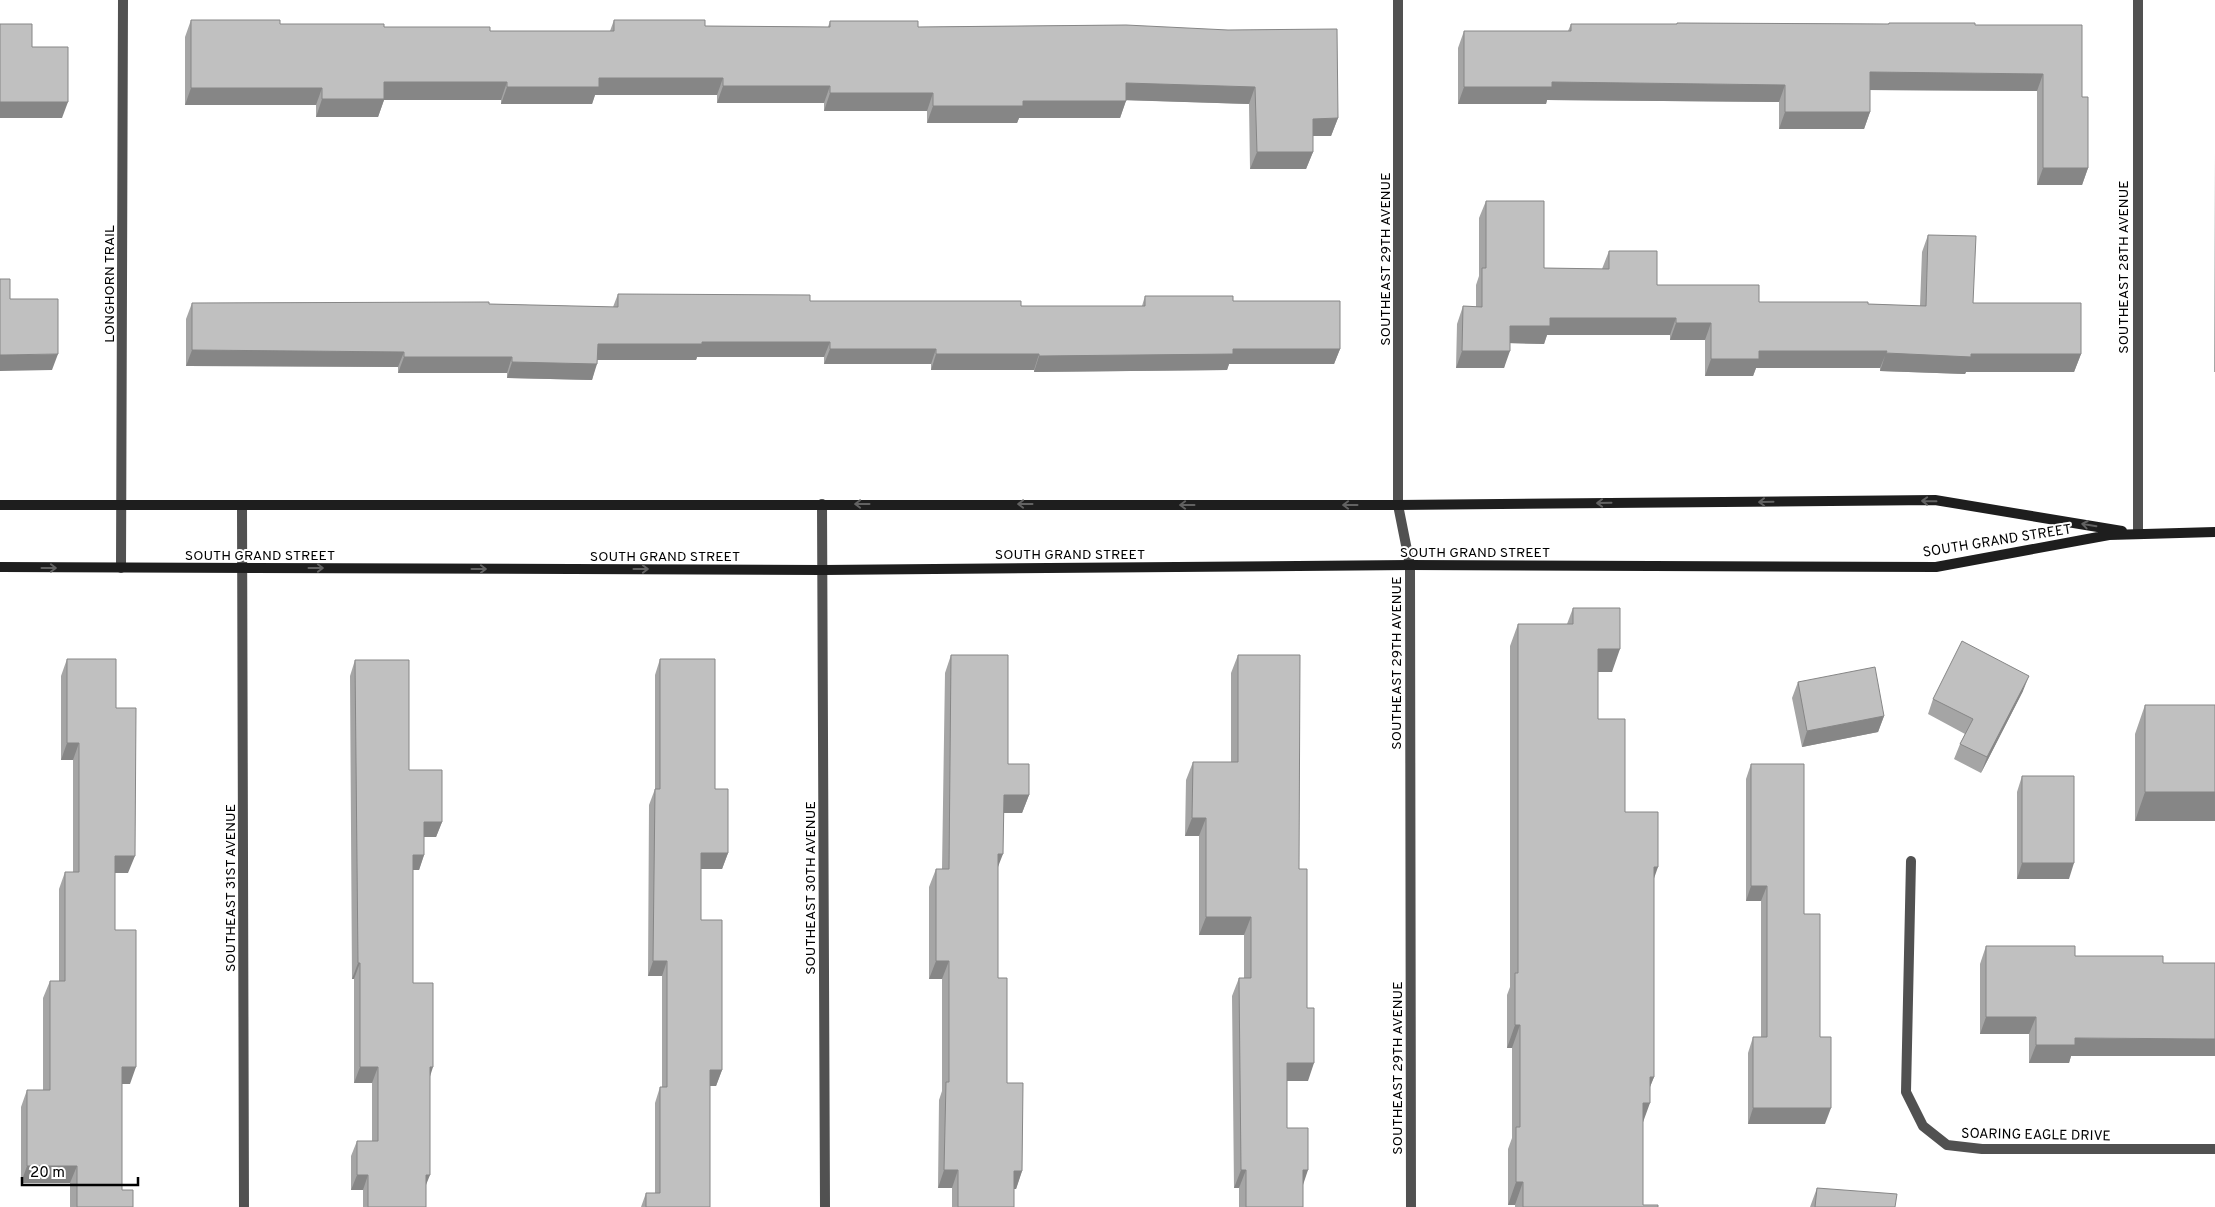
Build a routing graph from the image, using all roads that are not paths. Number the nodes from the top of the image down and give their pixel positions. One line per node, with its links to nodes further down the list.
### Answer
1 (123, 0): 6 (street, LONGHORN TRAIL)
2 (1398, 0): 7 (street, SOUTHEAST 29TH AVENUE)
3 (2138, 0): 10 (street, SOUTHEAST 28TH AVENUE)
4 (822, 504): 7 (main road, SOUTH GRAND STREET, one-way to 4); 8 (main road, SOUTH GRAND STREET); 15 (street, SOUTHEAST 30TH AVENUE)
5 (0, 505): 6 (main road, SOUTH GRAND STREET)
6 (121, 505): 8 (main road, SOUTH GRAND STREET); 13 (street, LONGHORN TRAIL)
7 (1398, 505): 10 (main road, SOUTH GRAND STREET, one-way to 7); 11 (street, SOUTHEAST 29TH AVENUE)
8 (242, 506): 14 (street, SOUTHEAST 31ST AVENUE)
9 (2215, 532): 10 (main road, SOUTH GRAND STREET)
10 (2138, 533): 11 (main road, SOUTH GRAND STREET)
11 (1410, 565): 15 (main road, SOUTH GRAND STREET); 20 (street, SOUTHEAST 29TH AVENUE)
12 (0, 567): 13 (main road, SOUTH GRAND STREET, one-way to 13)
13 (121, 568): 14 (main road, SOUTH GRAND STREET)
14 (242, 568): 15 (main road, SOUTH GRAND STREET, one-way to 15); 18 (street, SOUTHEAST 31ST AVENUE)
15 (822, 570): 19 (street, SOUTHEAST 30TH AVENUE)
16 (1911, 861): 17 (street, SOARING EAGLE DRIVE)
17 (2215, 1149)
18 (244, 1207)
19 (826, 1207)
20 (1412, 1207)

